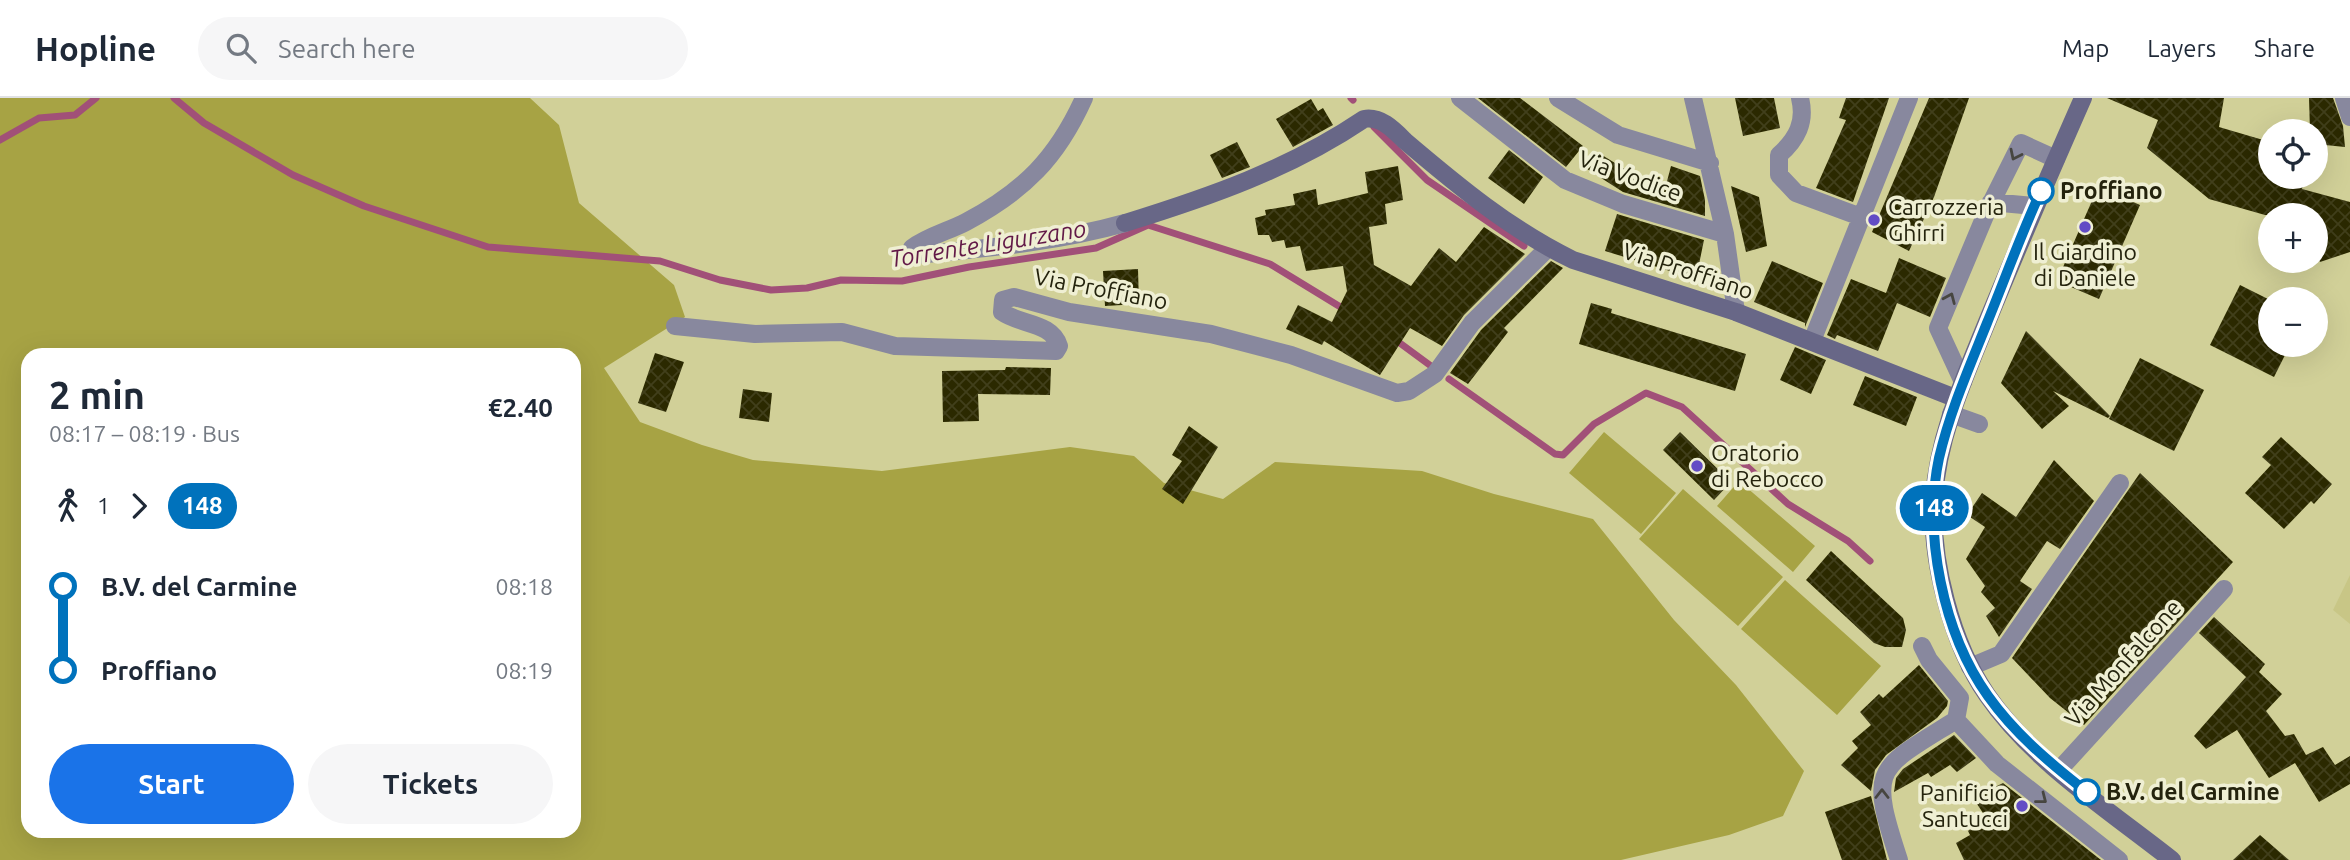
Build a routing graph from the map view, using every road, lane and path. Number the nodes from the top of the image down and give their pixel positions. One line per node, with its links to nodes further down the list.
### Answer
1 (1084, 98): 16 (street, Via Proffiano)
2 (1460, 98): 15 (street, Via Vodice)
3 (1558, 98): 11 (street)
4 (1693, 98): 11 (street)
5 (1800, 98): 14 (street)
6 (1909, 98): 14 (street)
7 (2082, 98): 10 (street)
8 (2344, 98): 9 (street)
9 (2350, 117)
10 (2056, 159): 12 (street, one-way to 12); 13 (street)
11 (1710, 163): 15 (street)
12 (1991, 202): 13 (street); 20 (street, one-way to 12)
13 (2034, 206): 20 (street)
14 (1861, 217): 19 (street)
15 (1725, 234): 17 (street)
16 (1548, 248): 17 (street, Via Proffiano); 18 (street, Via Proffiano)
17 (1736, 312): 19 (street, Via Proffiano)
18 (676, 326)
19 (1812, 341): 20 (street, Via Proffiano)
20 (1956, 398): 21 (street); 25 (street)
21 (1979, 424)
22 (2120, 483): 25 (street)
23 (2224, 589): 27 (street, Via Monfalcone)
24 (1922, 646): 26 (street)
25 (1970, 667): 27 (street)
26 (1956, 720): 28 (street, one-way to 26); 29 (street, one-way to 29)
27 (2059, 770): 30 (street)
28 (1899, 860)
29 (2119, 860)
30 (2172, 860)

